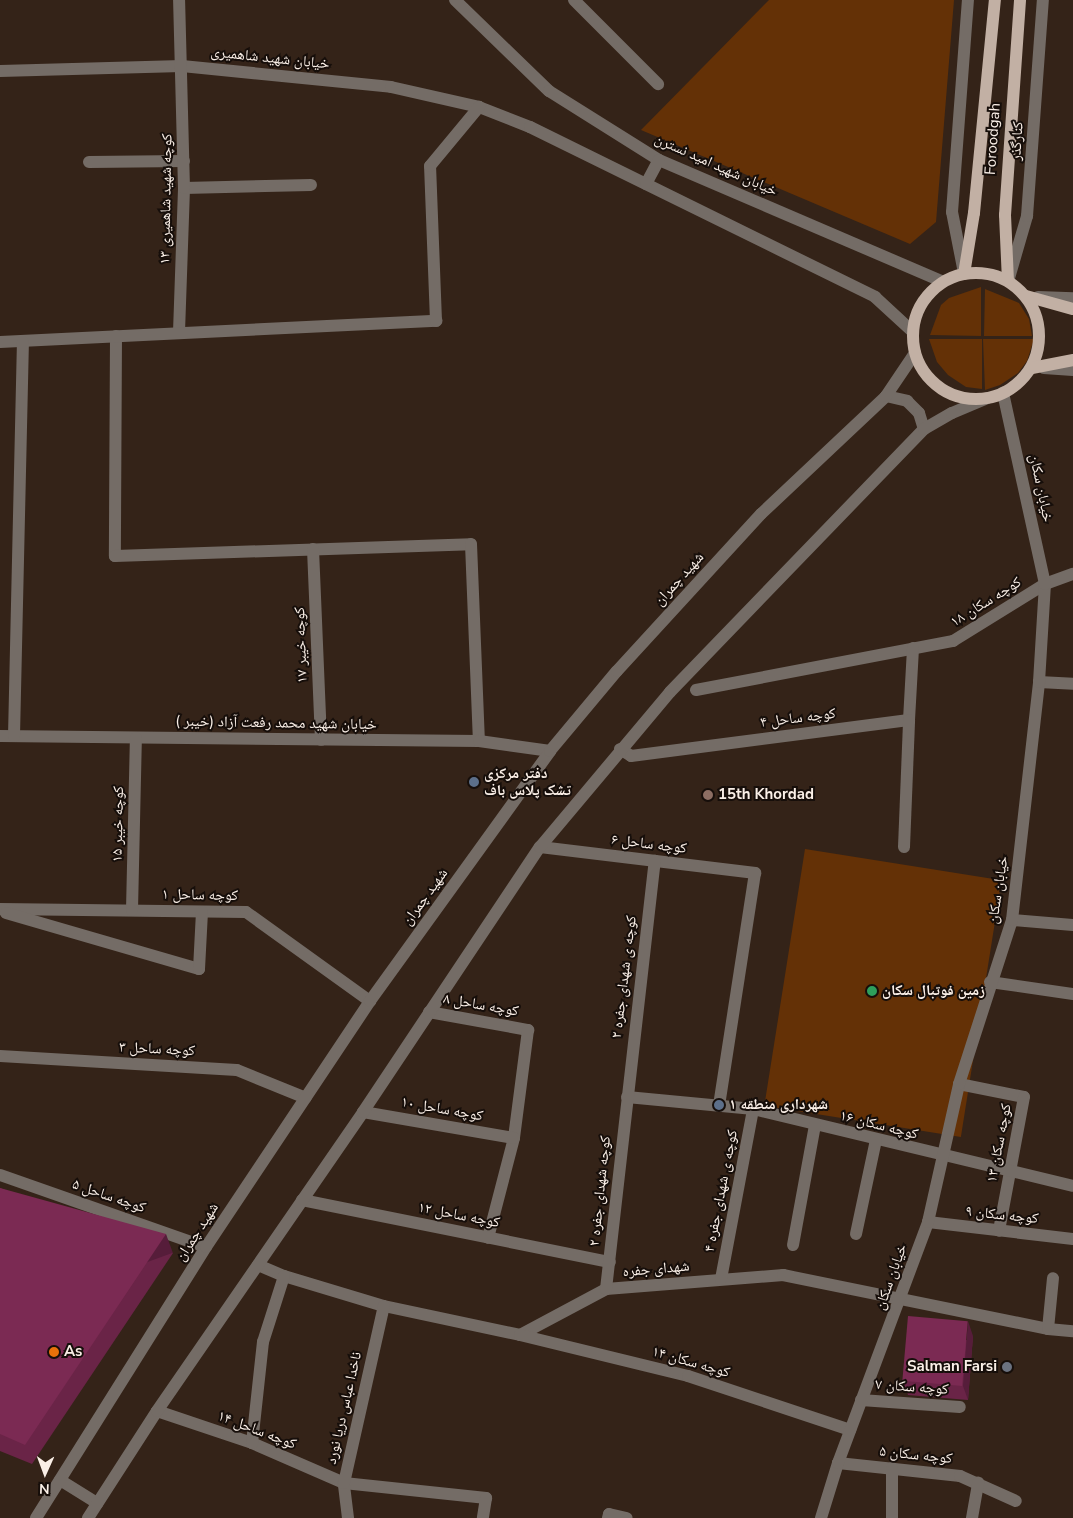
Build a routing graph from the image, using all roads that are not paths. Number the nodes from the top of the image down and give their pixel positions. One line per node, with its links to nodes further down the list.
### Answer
1 (180, 0): 8 (street, کوچه شهید شاهمیری ۱۳)
2 (455, 0): 12 (street, خیابان شهید امید نسترن)
3 (574, 0): 10 (street)
4 (968, 0): 18 (street)
5 (995, 0): 18 (main road, Foroodgah)
6 (1020, 0): 19 (main road, Foroodgah)
7 (1043, 0): 19 (street, کنارگذر)
8 (182, 66): 9 (street, خیابان شهید شاهمیری); 11 (street, خیابان شهید شاهمیری); 13 (street, کوچه شهید شاهمیری ۱۳)
9 (0, 71)
10 (658, 84)
11 (479, 108): 15 (street, خیابان شهید شاهمیری); 25 (street)
12 (659, 160): 15 (street); 20 (street, خیابان شهید امید نسترن)
13 (184, 161): 14 (street); 17 (street, کوچه شهید شاهمیری ۱۳)
14 (89, 162)
15 (646, 184): 24 (street)
16 (311, 185): 17 (street)
17 (184, 188): 25 (street, کوچه شهید شاهمیری ۱۳)
18 (964, 274): 19 (main road); 20 (main road)
19 (1008, 281): 21 (main road)
20 (943, 282): 24 (main road)
21 (1026, 296): 22 (street); 23 (main road); 31 (main road)
22 (1073, 298)
23 (1073, 309)
24 (912, 331): 29 (main road)
25 (179, 332): 26 (street)
26 (116, 336): 28 (street); 37 (street)
27 (0, 342): 28 (street)
28 (23, 342): 46 (street)
29 (915, 353): 34 (street, شهید چمران); 35 (main road)
30 (1073, 360): 31 (main road)
31 (1032, 368): 32 (street); 33 (main road)
32 (1073, 370)
33 (1003, 393): 35 (main road); 39 (street, خیابان سکان)
34 (886, 396): 36 (street); 51 (street, شهید چمران)
35 (987, 398): 36 (street)
36 (924, 429): 50 (street)
37 (313, 549): 48 (street, کوچه خیبر ۱۷); 49 (street)
38 (1073, 574): 39 (street, کوچه سکان ۱۸)
39 (1045, 584): 40 (street, کوچه سکان ۱۸); 41 (street, خیابان سکان)
40 (912, 648): 43 (street, کوچه سکان ۱۸); 44 (street)
41 (1039, 682): 42 (street); 58 (street, خیابان سکان)
42 (1073, 684)
43 (696, 690)
44 (909, 720): 50 (street, کوچه ساحل ۴); 53 (street)
45 (0, 736): 46 (street, ( خیبر) خیابان شهید محمد رفعت آزاد)
46 (14, 736): 47 (street, ( خیبر) خیابان شهید محمد رفعت آزاد)
47 (136, 738): 48 (street, ( خیبر) خیابان شهید محمد رفعت آزاد); 56 (street, کوچه خیبر ۱۵)
48 (321, 740): 49 (street, ( خیبر) خیابان شهید محمد رفعت آزاد)
49 (479, 741): 51 (street, ( خیبر) خیابان شهید محمد رفعت آزاد)
50 (620, 750): 52 (street)
51 (550, 751): 62 (street, شهید چمران)
52 (540, 847): 54 (street, کوچه ساحل ۶); 63 (street)
53 (904, 847)
54 (655, 861): 66 (street, کوچه ی شهدای جفره ۲); 68 (street, کوچه ساحل ۶)
55 (0, 910): 56 (street, کوچه ساحل ۱); 57 (street)
56 (132, 910): 57 (street, کوچه ساحل ۱)
57 (202, 912): 62 (street, کوچه ساحل ۱)
58 (1012, 920): 59 (street); 60 (street, خیابان سکان)
59 (1073, 925)
60 (990, 982): 61 (street); 65 (street, خیابان سکان)
61 (1073, 994)
62 (370, 1000): 67 (street, شهید چمران)
63 (429, 1012): 70 (street); 72 (street, کوچه ساحل ۸)
64 (0, 1056): 67 (street, کوچه ساحل ۳)
65 (959, 1084): 74 (street, خیابان سکان); 75 (street, کوچه سکان ۱۳)
66 (627, 1097): 68 (street, کوچه سکان ۱۶); 86 (street, کوچه شهدای جفره ۲)
67 (306, 1098): 85 (street, شهید چمران)
68 (719, 1105): 69 (street, کوچه سکان ۱۶)
69 (753, 1109): 71 (street, کوچه سکان ۱۶); 90 (street, کوچه ی شهدای جفره ۴)
70 (363, 1112): 72 (street, کوچه ساحل ۱۰); 78 (street)
71 (815, 1126): 73 (street, کوچه سکان ۱۶); 84 (street)
72 (514, 1138): 82 (street)
73 (876, 1140): 74 (street, کوچه سکان ۱۶); 81 (street)
74 (944, 1158): 75 (street, کوچه سکان ۱۶); 79 (street, خیابان سکان)
75 (1010, 1172): 77 (street, کوچه سکان ۱۶); 80 (street, کوچه سکان ۱۳)
76 (0, 1175): 85 (street, کوچه ساحل ۵)
77 (1073, 1186)
78 (302, 1200): 82 (street, کوچه ساحل ۱۲); 87 (street)
79 (928, 1222): 80 (street, کوچه سکان ۹); 92 (street, خیابان سکان)
80 (999, 1231): 83 (street, کوچه سکان ۹)
81 (856, 1234)
82 (488, 1238): 86 (street, کوچه ساحل ۱۲)
83 (1073, 1239)
84 (793, 1245)
85 (206, 1247): 104 (street, شهید چمران)
86 (610, 1262): 91 (street, کوچه شهدای جفره ۲)
87 (258, 1265): 88 (street); 99 (street)
88 (284, 1276): 93 (street); 101 (street)
89 (1053, 1278): 94 (street)
90 (721, 1279): 91 (street, شهدای جفره); 92 (street, شهدای جفره)
91 (606, 1290): 96 (street, شهدای جفره)
92 (901, 1299): 94 (street, شهدای جفره); 97 (street, خیابان سکان)
93 (384, 1306): 96 (street); 105 (street, ناخدا عباس دریا نورد)
94 (1048, 1329): 95 (street, شهدای جفره)
95 (1073, 1331)
96 (520, 1335): 100 (street, کوچه سکان ۱۴)
97 (861, 1400): 98 (street, کوچه سکان ۷); 100 (street, خیابان سکان)
98 (960, 1407)
99 (157, 1411): 101 (street, کوچه ساحل ۱۴); 108 (street)
100 (850, 1430): 102 (street, خیابان سکان)
101 (252, 1444): 105 (street, کوچه ساحل ۱۴)
102 (838, 1463): 103 (street, کوچه سکان ۵); 115 (street, خیابان سکان)
103 (892, 1468): 106 (street, کوچه سکان ۵); 116 (street)
104 (60, 1480): 108 (street); 109 (street, شهید چمران)
105 (344, 1483): 111 (street, ناخدا عباس دریا نورد); 112 (street, کوچه ساحل ۱۴)
106 (978, 1483): 107 (street, کوچه سکان ۵); 117 (street)
107 (1016, 1500)
108 (97, 1503): 110 (street)
109 (36, 1518)
110 (88, 1518)
111 (348, 1518)
112 (483, 1518)
113 (608, 1518): 114 (street)
114 (627, 1518)
115 (821, 1518)
116 (892, 1518)
117 (972, 1518)

